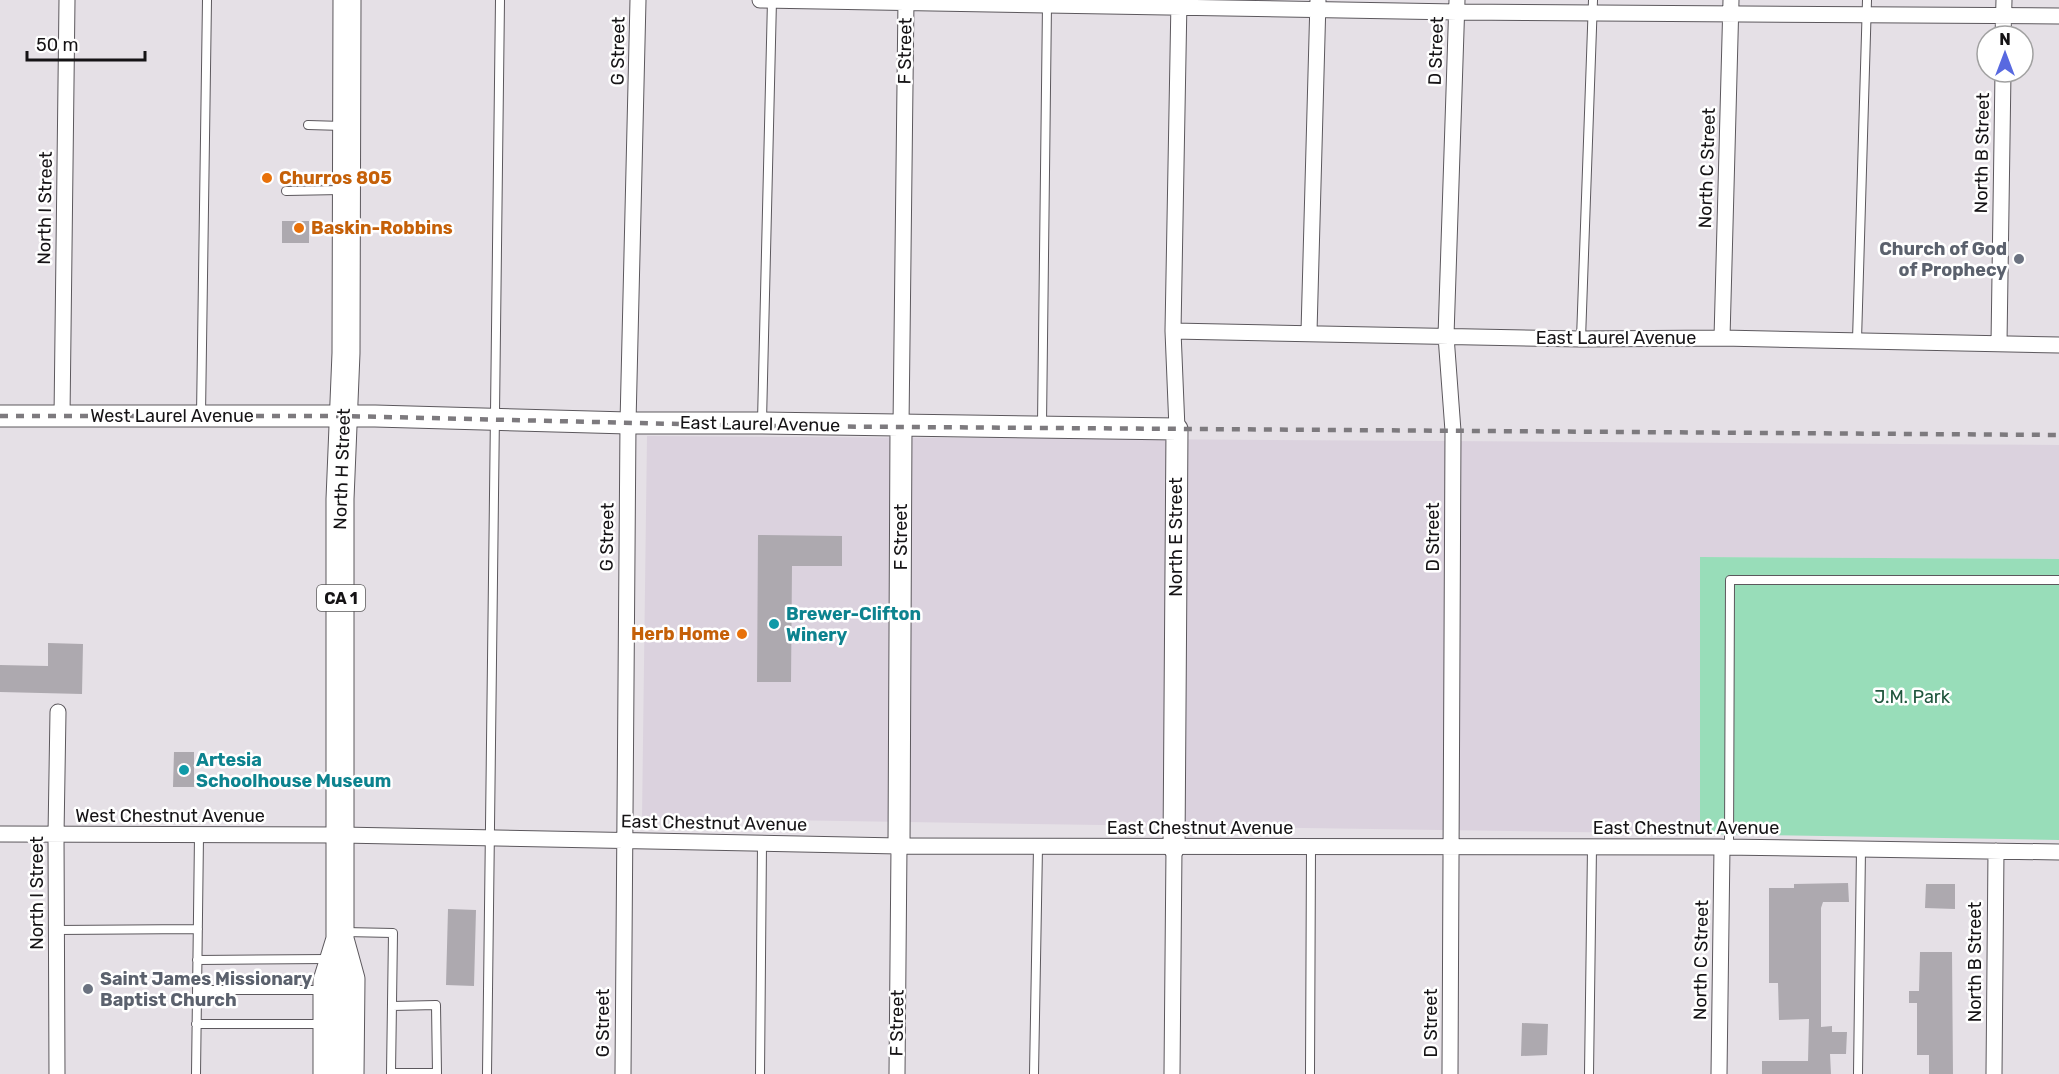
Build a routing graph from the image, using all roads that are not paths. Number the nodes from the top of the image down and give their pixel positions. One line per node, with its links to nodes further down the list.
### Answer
1 (67, 0): 36 (street, North I Street)
2 (207, 0): 34 (lane)
3 (347, 0): 22 (highway, North H Street / CA 1)
4 (500, 0): 37 (lane)
5 (639, 0): 38 (street, G Street)
6 (760, 0): 7 (street)
7 (772, 0): 9 (street); 39 (lane)
8 (1867, 0): 18 (lane)
9 (906, 1): 10 (street); 40 (street, F Street)
10 (1047, 3): 11 (street); 41 (lane)
11 (1179, 3): 12 (street); 25 (street, North E Street)
12 (1318, 4): 13 (street); 26 (street)
13 (1457, 6): 14 (street); 27 (street, D Street)
14 (1593, 6): 15 (street); 29 (lane)
15 (1731, 7): 18 (street); 28 (street, North C Street)
16 (2004, 8): 17 (street); 18 (street); 19 (street)
17 (2059, 15)
18 (1867, 17): 30 (lane)
19 (2004, 24)
20 (2003, 84): 31 (street, North B Street)
21 (308, 125): 22 (lane)
22 (345, 126): 23 (highway, North H Street / CA 1)
23 (345, 190): 24 (lane); 35 (highway, North H Street / CA 1)
24 (286, 191)
25 (1173, 330): 26 (street, East Laurel Avenue); 42 (street, North E Street)
26 (1309, 332): 27 (street, East Laurel Avenue)
27 (1446, 336): 29 (street, East Laurel Avenue); 53 (street, D Street)
28 (1722, 338): 29 (street, East Laurel Avenue); 30 (street, East Laurel Avenue)
29 (1581, 339)
30 (1857, 340): 31 (street, East Laurel Avenue)
31 (1999, 343): 32 (street, East Laurel Avenue)
32 (2059, 345)
33 (0, 416): 36 (street, West Laurel Avenue)
34 (201, 416): 35 (street, West Laurel Avenue); 36 (street, West Laurel Avenue)
35 (344, 416): 37 (street, East Laurel Avenue); 47 (highway, North H Street / CA 1)
36 (62, 417)
37 (497, 418): 38 (street, East Laurel Avenue); 49 (lane)
38 (628, 423): 39 (street, East Laurel Avenue); 50 (street, G Street)
39 (762, 424): 40 (street, East Laurel Avenue)
40 (902, 426): 41 (street, East Laurel Avenue); 52 (street, F Street)
41 (1042, 428): 42 (street, East Laurel Avenue)
42 (1177, 429): 58 (street, North E Street)
43 (2059, 580): 57 (lane)
44 (58, 712): 46 (street, North I Street)
45 (0, 834): 46 (street, West Chestnut Avenue)
46 (56, 835): 48 (street, West Chestnut Avenue); 63 (street, North I Street)
47 (341, 835): 48 (street, West Chestnut Avenue); 49 (street, East Chestnut Avenue); 64 (highway, North H Street / CA 1)
48 (199, 836): 62 (lane)
49 (490, 838): 50 (street, East Chestnut Avenue); 76 (lane)
50 (624, 841): 51 (street, East Chestnut Avenue); 77 (street, G Street)
51 (762, 843): 52 (street, East Chestnut Avenue); 78 (lane)
52 (899, 846): 54 (street, East Chestnut Avenue); 79 (street, F Street)
53 (1450, 846): 55 (street, East Chestnut Avenue); 56 (street, East Chestnut Avenue); 83 (street, D Street)
54 (1038, 847): 58 (street, East Chestnut Avenue); 80 (lane)
55 (1311, 847): 58 (street, East Chestnut Avenue); 82 (lane)
56 (1592, 847): 57 (street, East Chestnut Avenue); 84 (lane)
57 (1725, 847): 59 (street, East Chestnut Avenue); 85 (street, North C Street)
58 (1174, 848): 81 (street, North E Street)
59 (1861, 849): 60 (street, East Chestnut Avenue); 86 (lane)
60 (1996, 851): 61 (street, East Chestnut Avenue); 87 (street, North B Street)
61 (2059, 852)
62 (198, 929): 63 (lane); 65 (lane)
63 (56, 930): 72 (street, North I Street)
64 (338, 943): 65 (lane); 67 (highway, North H Street / CA 1); 68 (lane); 75 (highway, North H Street / CA 1)
65 (197, 960): 66 (lane)
66 (197, 990): 67 (lane); 69 (lane)
67 (327, 990): 70 (highway, North H Street / CA 1)
68 (392, 1006): 71 (lane); 71 (lane)
69 (196, 1024): 70 (lane); 73 (lane)
70 (327, 1024): 74 (highway, North H Street / CA 1)
71 (436, 1073)
72 (57, 1074)
73 (196, 1074)
74 (327, 1074)
75 (350, 1074)
76 (487, 1074)
77 (623, 1074)
78 (759, 1074)
79 (897, 1074)
80 (1034, 1074)
81 (1172, 1074)
82 (1310, 1074)
83 (1450, 1074)
84 (1589, 1074)
85 (1719, 1074)
86 (1858, 1074)
87 (1994, 1074)

